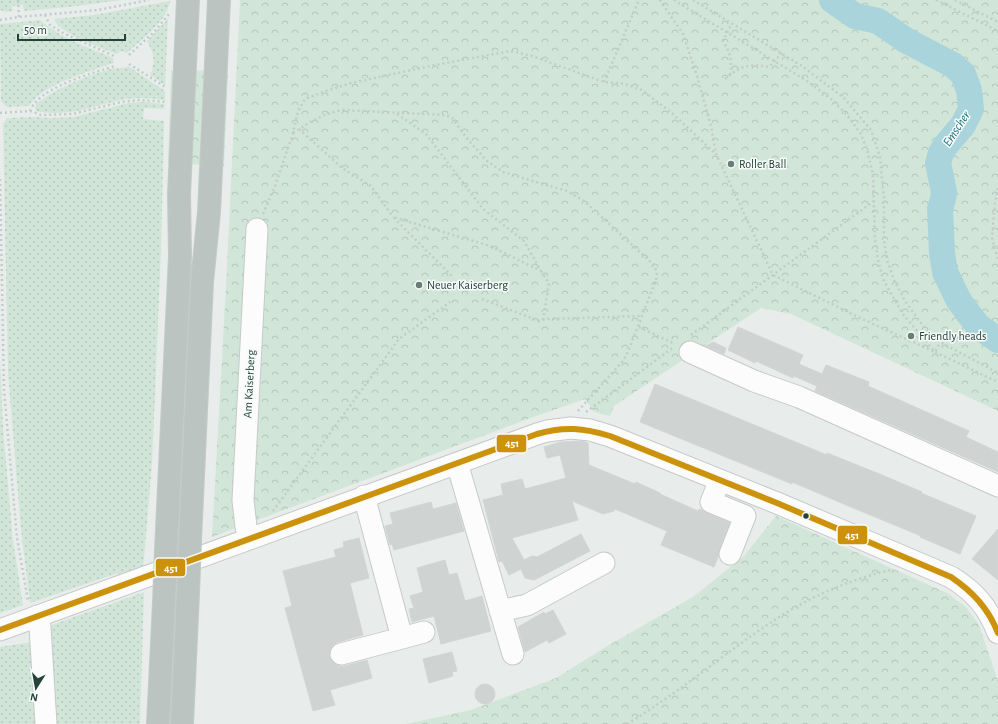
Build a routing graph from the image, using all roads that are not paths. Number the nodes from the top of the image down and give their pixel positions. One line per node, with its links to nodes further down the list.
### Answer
1 (219, 0): 22 (highway, bridge)
2 (180, 5): 21 (highway, bridge)
3 (257, 229): 9 (street, Am Kaiserberg)
4 (683, 348): 7 (street)
5 (457, 463): 6 (street); 8 (street); 12 (street)
6 (720, 480): 10 (street); 16 (street)
7 (998, 486)
8 (364, 496): 9 (street); 17 (street)
9 (249, 539): 13 (street)
10 (730, 554)
11 (604, 563): 12 (street)
12 (500, 611): 19 (street)
13 (33, 612): 14 (street); 20 (street)
14 (0, 630)
15 (424, 632): 17 (street)
16 (998, 634)
17 (402, 638): 18 (street)
18 (341, 654)
19 (513, 654)
20 (46, 724)
21 (158, 724)
22 (182, 724)

